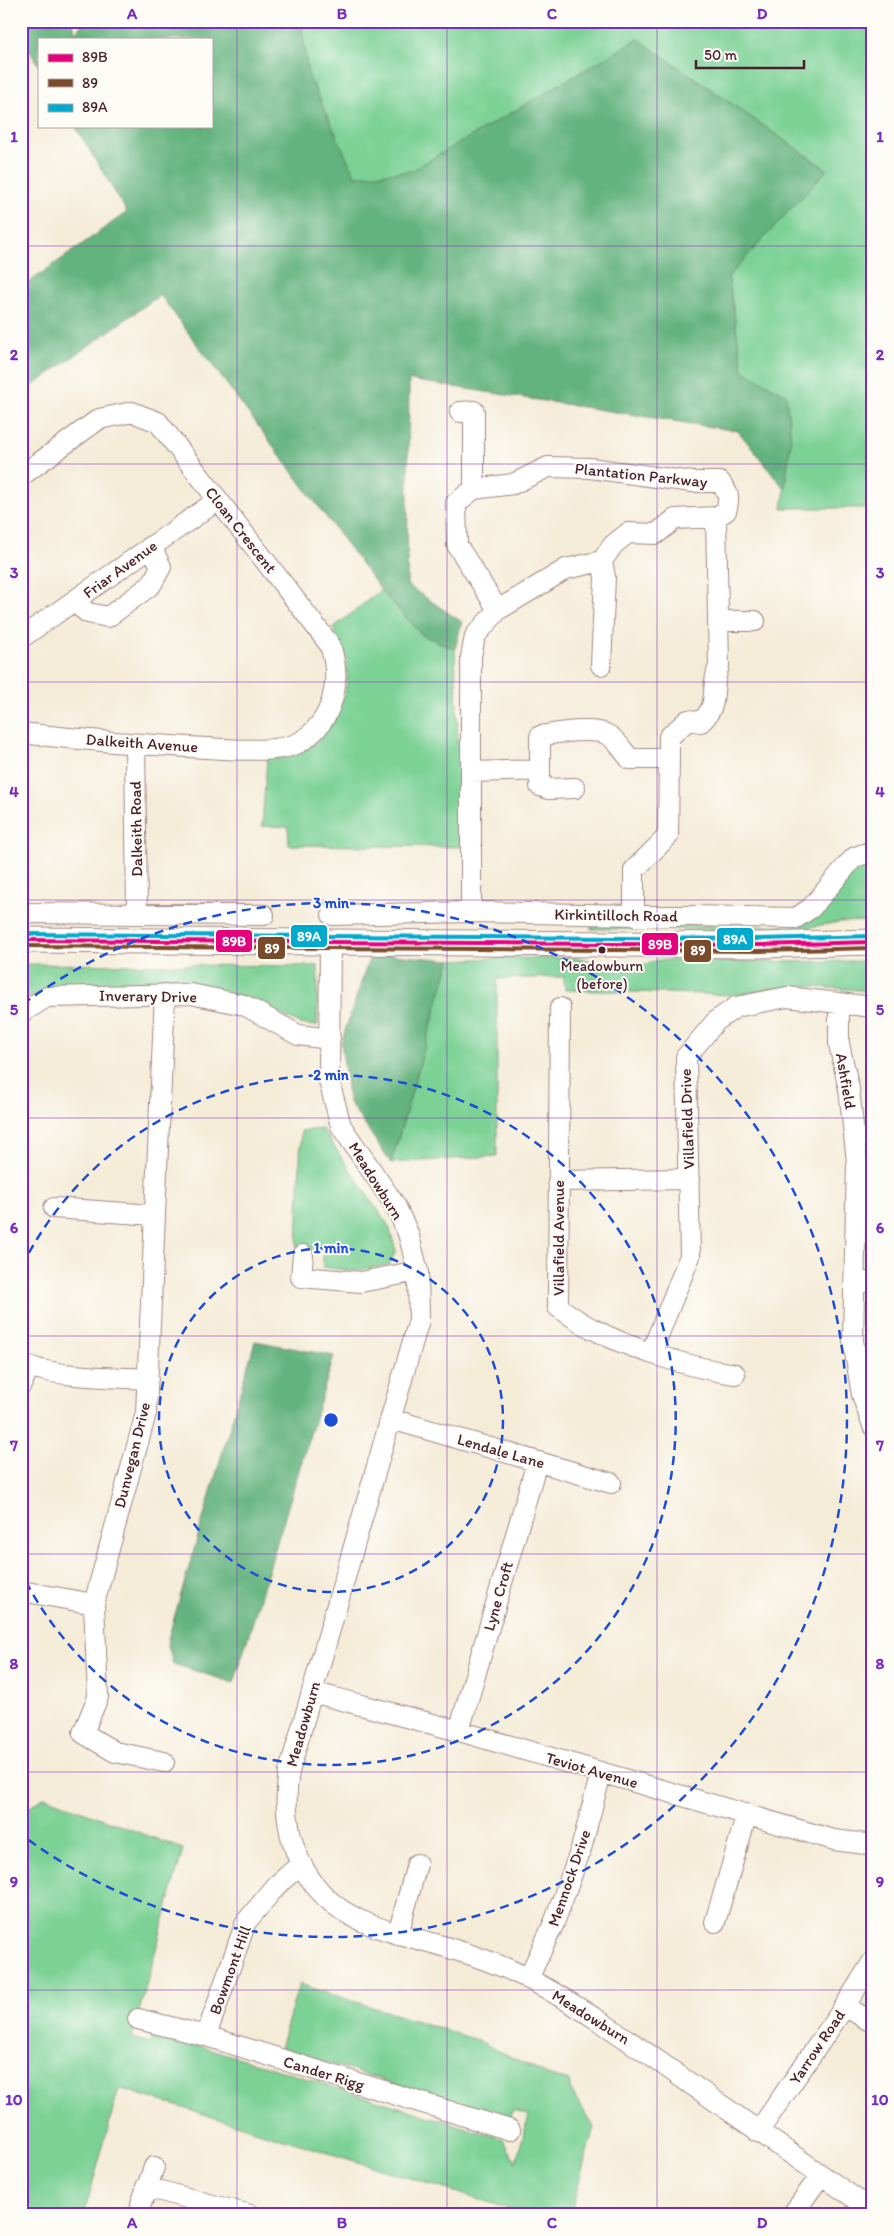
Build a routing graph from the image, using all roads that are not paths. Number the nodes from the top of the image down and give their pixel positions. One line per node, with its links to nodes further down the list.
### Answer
1 (460, 412): 3 (street)
2 (21, 476): 4 (street, Cloan Crescent)
3 (474, 489): 5 (street, Plantation Parkway); 9 (street)
4 (218, 500): 6 (street, Friar Avenue); 16 (street, Cloan Crescent)
5 (716, 517): 7 (street); 10 (street)
6 (152, 546): 8 (street, Friar Avenue); 8 (street)
7 (602, 561): 9 (street); 13 (street)
8 (74, 602): 12 (street, Friar Avenue)
9 (498, 610): 19 (street)
10 (720, 621): 11 (street); 17 (street)
11 (755, 621)
12 (21, 638)
13 (601, 665)
14 (21, 734): 15 (street, Dalkeith Avenue)
15 (135, 745): 16 (street, Dalkeith Avenue); 24 (street, Dalkeith Road)
16 (262, 750)
17 (669, 759): 18 (street); 27 (street)
18 (540, 770): 19 (street); 20 (street)
19 (471, 772): 22 (street)
20 (576, 788)
21 (873, 851): 27 (street, Kirkintilloch Road)
22 (471, 912): 26 (street, Kirkintilloch Road); 27 (street, Kirkintilloch Road)
23 (21, 914): 24 (street)
24 (137, 914): 25 (street)
25 (264, 915)
26 (332, 915)
27 (634, 916)
28 (21, 940): 29 (main road, Kirkintilloch Road)
29 (330, 941): 30 (main road, Kirkintilloch Road); 36 (street, Meadowburn)
30 (873, 942)
31 (165, 994): 35 (street, Inverary Drive); 36 (street, Inverary Drive); 40 (street, Dunvegan Drive)
32 (840, 1003): 33 (street, Villafield Drive); 37 (street, Villafield Drive); 43 (street, Ashfield)
33 (873, 1006)
34 (560, 1008): 38 (street, Villafield Avenue)
35 (21, 1013)
36 (330, 1040): 42 (street, Meadowburn)
37 (689, 1180): 38 (street); 44 (street, Villafield Drive)
38 (558, 1181): 44 (street, Villafield Avenue)
39 (54, 1208): 40 (street)
40 (154, 1215): 47 (street, Dunvegan Drive)
41 (303, 1255): 42 (street)
42 (418, 1271): 49 (street, Meadowburn)
43 (864, 1282): 50 (street, Ashfield)
44 (651, 1353): 46 (street, Villafield Avenue)
45 (25, 1364): 47 (street); 48 (street)
46 (735, 1374)
47 (148, 1379): 54 (street, Dunvegan Drive)
48 (21, 1385)
49 (391, 1419): 51 (street, Lendale Lane); 55 (street, Meadowburn)
50 (873, 1426)
51 (537, 1462): 52 (street, Lendale Lane); 56 (street, Lyne Croft)
52 (610, 1482)
53 (21, 1591): 54 (street)
54 (94, 1604): 57 (street, Dunvegan Drive)
55 (312, 1692): 56 (street, Teviot Avenue); 61 (street, Meadowburn)
56 (459, 1731): 58 (street, Teviot Avenue)
57 (164, 1762)
58 (601, 1773): 59 (street, Teviot Avenue); 66 (street, Mennock Drive)
59 (748, 1814): 60 (street, Teviot Avenue); 63 (street)
60 (873, 1845)
61 (301, 1864): 64 (street, Meadowburn); 70 (street, Bowmont Hill)
62 (417, 1864): 64 (street)
63 (715, 1922)
64 (398, 1934): 66 (street, Meadowburn)
65 (873, 1961): 67 (street, Yarrow Road)
66 (528, 1979): 72 (street, Meadowburn)
67 (845, 2006): 69 (street); 72 (street, Yarrow Road)
68 (138, 2018): 70 (street, Cander Rigg)
69 (873, 2023)
70 (206, 2036): 71 (street, Cander Rigg)
71 (510, 2130)
72 (758, 2132): 74 (street, Meadowburn)
73 (154, 2167): 76 (street)
74 (821, 2175): 75 (street, Meadowburn); 77 (street)
75 (873, 2211)
76 (250, 2215)
77 (792, 2215)

